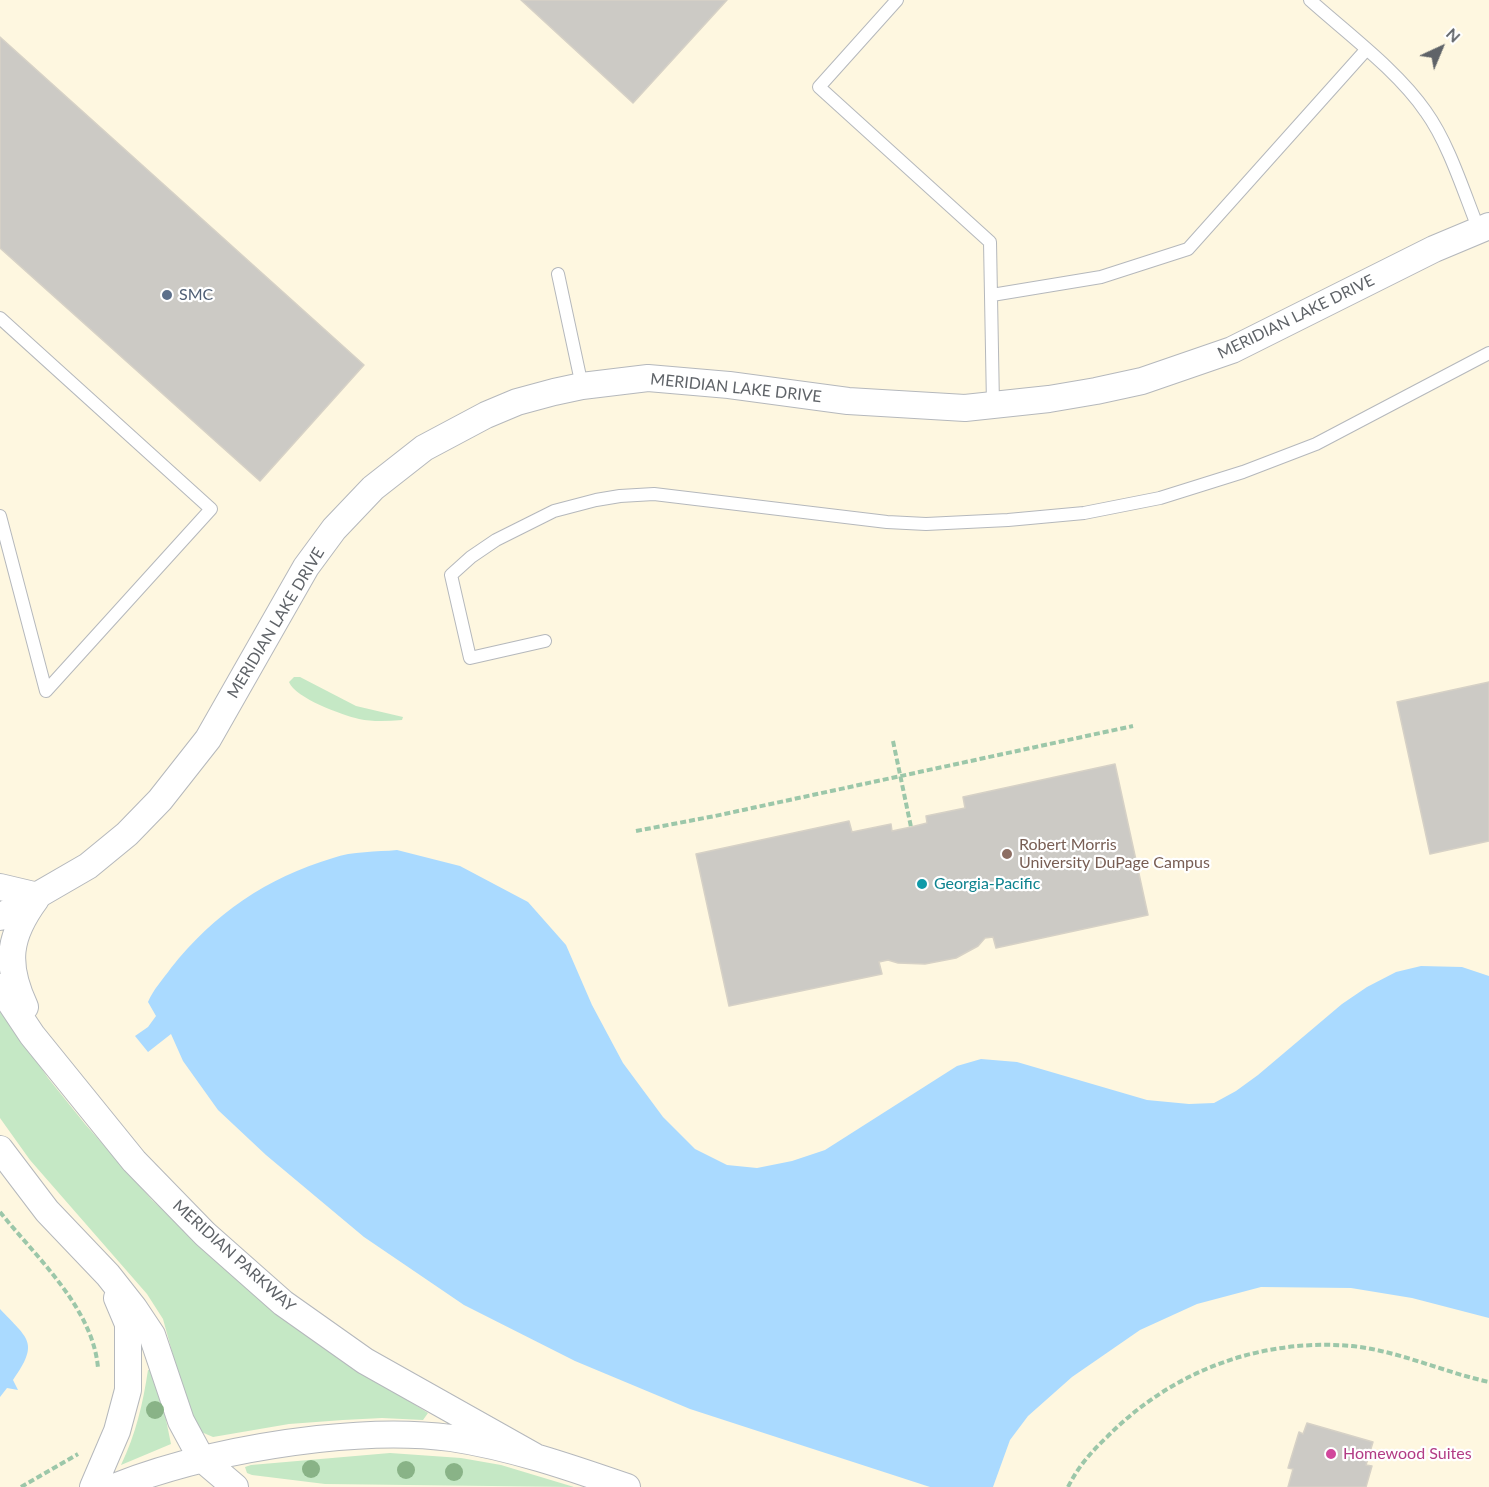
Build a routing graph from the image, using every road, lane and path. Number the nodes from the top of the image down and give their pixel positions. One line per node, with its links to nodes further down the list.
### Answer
1 (897, 0): 6 (lane)
2 (1310, 0): 3 (lane)
3 (1366, 50): 4 (lane); 6 (lane)
4 (1484, 228): 10 (street, MERIDIAN LAKE DRIVE)
5 (558, 274): 9 (lane)
6 (992, 295): 10 (lane)
7 (0, 318): 11 (lane)
8 (1489, 353): 12 (lane)
9 (582, 386): 10 (street, MERIDIAN LAKE DRIVE); 19 (street, MERIDIAN LAKE DRIVE)
10 (993, 405)
11 (0, 516)
12 (545, 641)
13 (1133, 726): 15 (path)
14 (893, 741): 15 (path)
15 (901, 776): 16 (path); 17 (path)
16 (911, 827)
17 (636, 831)
18 (0, 887): 19 (street)
19 (38, 896): 20 (street, MERIDIAN LAKE DRIVE); 22 (street, MERIDIAN PARKWAY)
20 (0, 917)
21 (0, 987): 22 (street, MERIDIAN PARKWAY)
22 (62, 1071): 29 (street, MERIDIAN PARKWAY)
23 (0, 1149): 25 (street)
24 (0, 1212): 26 (path)
25 (108, 1275): 30 (street); 32 (street)
26 (99, 1378)
27 (1489, 1382): 36 (path)
28 (81, 1453): 31 (path)
29 (534, 1456): 30 (street, MERIDIAN PARKWAY); 35 (street, MERIDIAN PARKWAY)
30 (201, 1458): 33 (street, MERIDIAN PARKWAY); 34 (street)
31 (21, 1487)
32 (93, 1487)
33 (114, 1487)
34 (235, 1487)
35 (627, 1487)
36 (1068, 1487)

